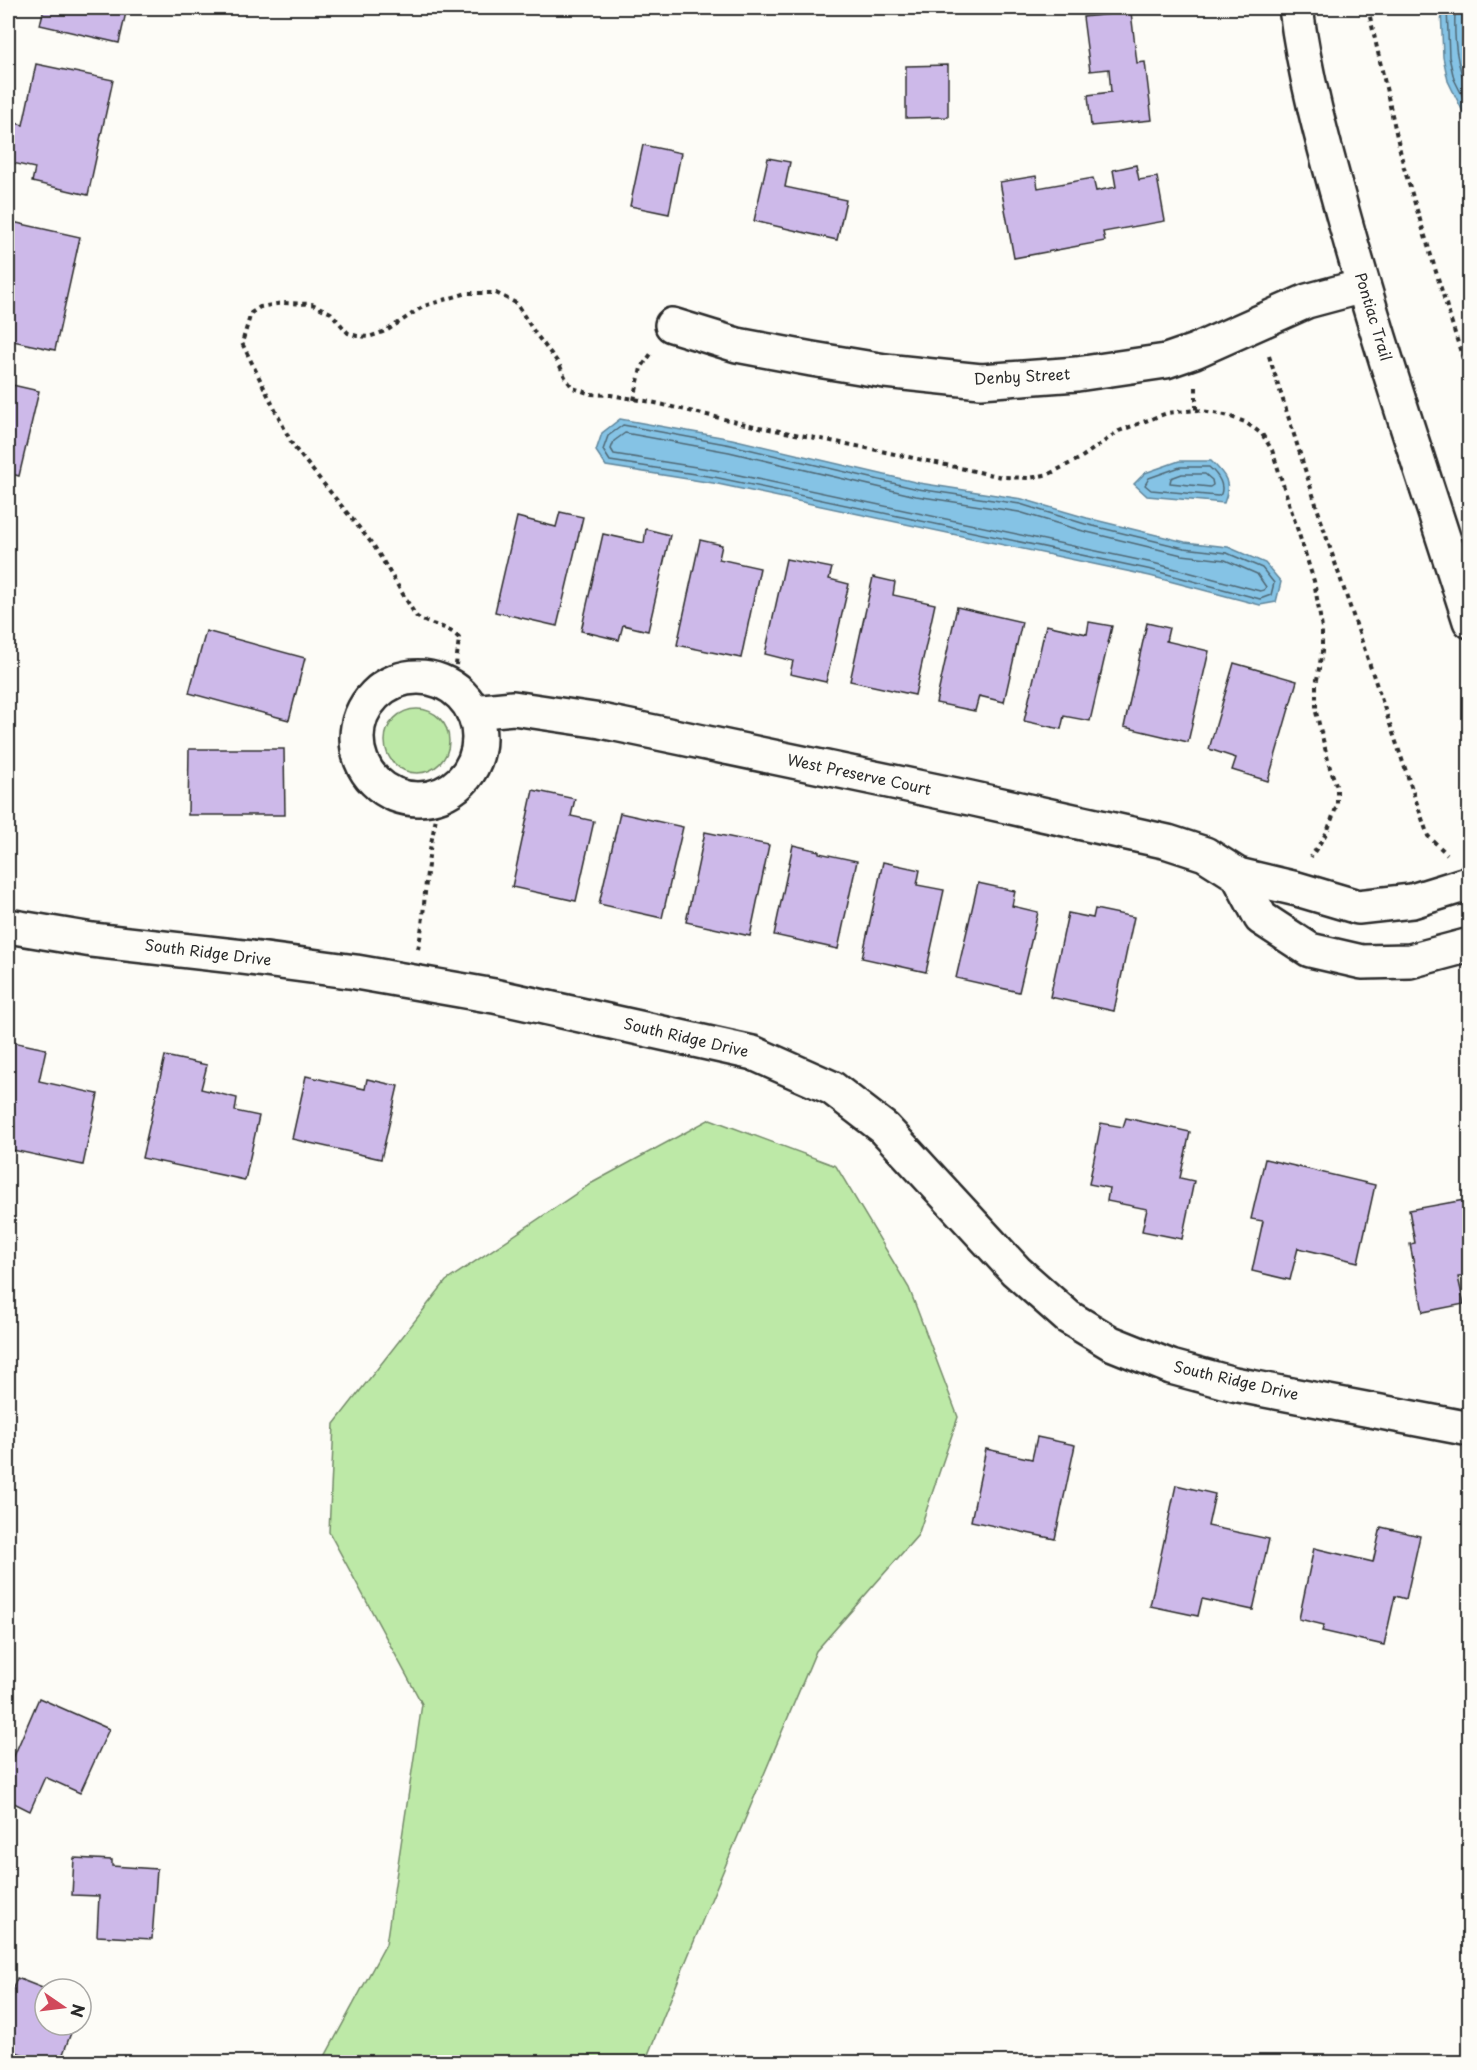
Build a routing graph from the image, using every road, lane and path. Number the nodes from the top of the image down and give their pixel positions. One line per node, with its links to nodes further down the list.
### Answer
1 (1296, 8): 3 (street, Pontiac Trail)
2 (1368, 8): 6 (path)
3 (1363, 286): 4 (street, Denby Street); 8 (street, Pontiac Trail)
4 (1259, 324): 5 (street, Denby Street); 13 (path)
5 (672, 325): 7 (path)
6 (1470, 382)
7 (634, 400): 9 (path); 11 (path)
8 (1470, 621)
9 (463, 701): 10 (street); 10 (street, West Preserve Court); 12 (street, West Preserve Court)
10 (439, 796): 16 (path)
11 (1311, 857)
12 (1238, 875): 13 (street, West Preserve Court); 15 (street, West Preserve Court)
13 (1465, 884)
14 (8, 926): 16 (street, South Ridge Drive)
15 (1470, 945)
16 (410, 982): 17 (street, South Ridge Drive)
17 (1470, 1429)

